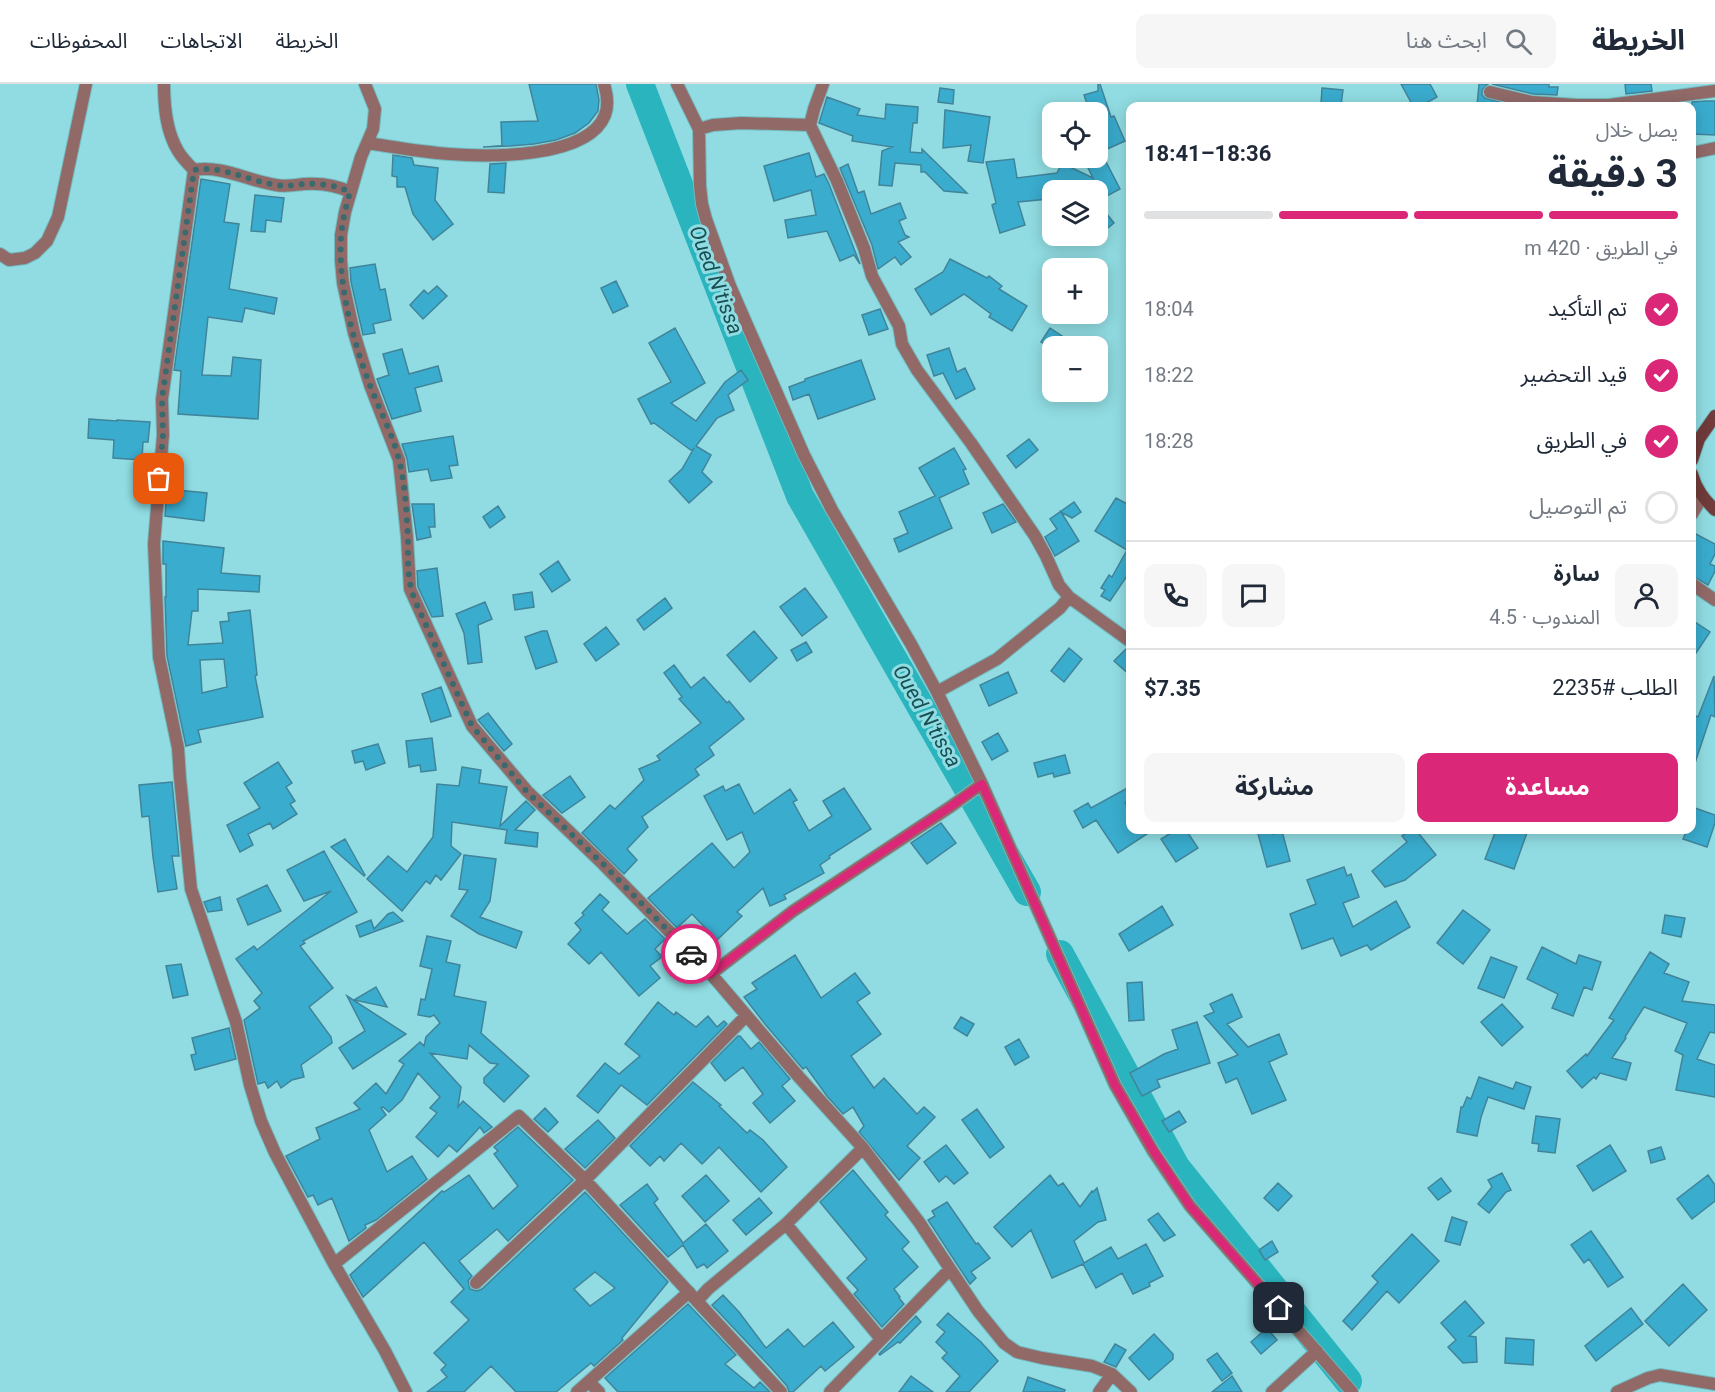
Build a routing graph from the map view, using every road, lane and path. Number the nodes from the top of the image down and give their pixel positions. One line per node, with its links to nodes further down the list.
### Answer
1 (86, 84): 18 (street)
2 (164, 84): 16 (street)
3 (365, 84): 13 (street)
4 (604, 84): 13 (street)
5 (676, 84): 12 (street)
6 (823, 84): 11 (street)
7 (1715, 91): 10 (street)
8 (1490, 92): 9 (street)
9 (1532, 102)
10 (1632, 102)
11 (810, 125): 12 (street); 26 (street)
12 (699, 129): 29 (street)
13 (367, 143): 17 (street)
14 (1715, 148): 15 (street)
15 (1696, 152)
16 (194, 170): 17 (street); 36 (street)
17 (350, 192): 31 (street)
18 (0, 254)
19 (1715, 416): 20 (main road)
20 (1696, 449)
21 (1696, 486): 22 (main road)
22 (1702, 497): 23 (street); 24 (main road)
23 (1696, 507)
24 (1715, 510)
25 (1696, 587): 27 (street)
26 (1069, 597): 28 (street); 29 (street)
27 (1715, 600)
28 (1126, 638)
29 (937, 692): 30 (street)
30 (982, 784): 31 (street); 41 (street)
31 (711, 974): 32 (street)
32 (746, 1016): 33 (street); 34 (street)
33 (863, 1148): 35 (street); 37 (street)
34 (585, 1180): 36 (street); 38 (street); 39 (street)
35 (786, 1224): 39 (street); 40 (street)
36 (334, 1264): 45 (street)
37 (950, 1269): 40 (street); 42 (street)
38 (476, 1283)
39 (693, 1296): 43 (street); 48 (street)
40 (881, 1339): 49 (street)
41 (1317, 1351): 52 (street); 53 (street)
42 (1112, 1374): 50 (street); 51 (street)
43 (589, 1382): 46 (street); 47 (street)
44 (1715, 1384): 54 (street)
45 (406, 1392)
46 (577, 1392)
47 (599, 1392)
48 (781, 1392)
49 (830, 1392)
50 (1099, 1392)
51 (1131, 1392)
52 (1272, 1392)
53 (1352, 1392)
54 (1617, 1392)

